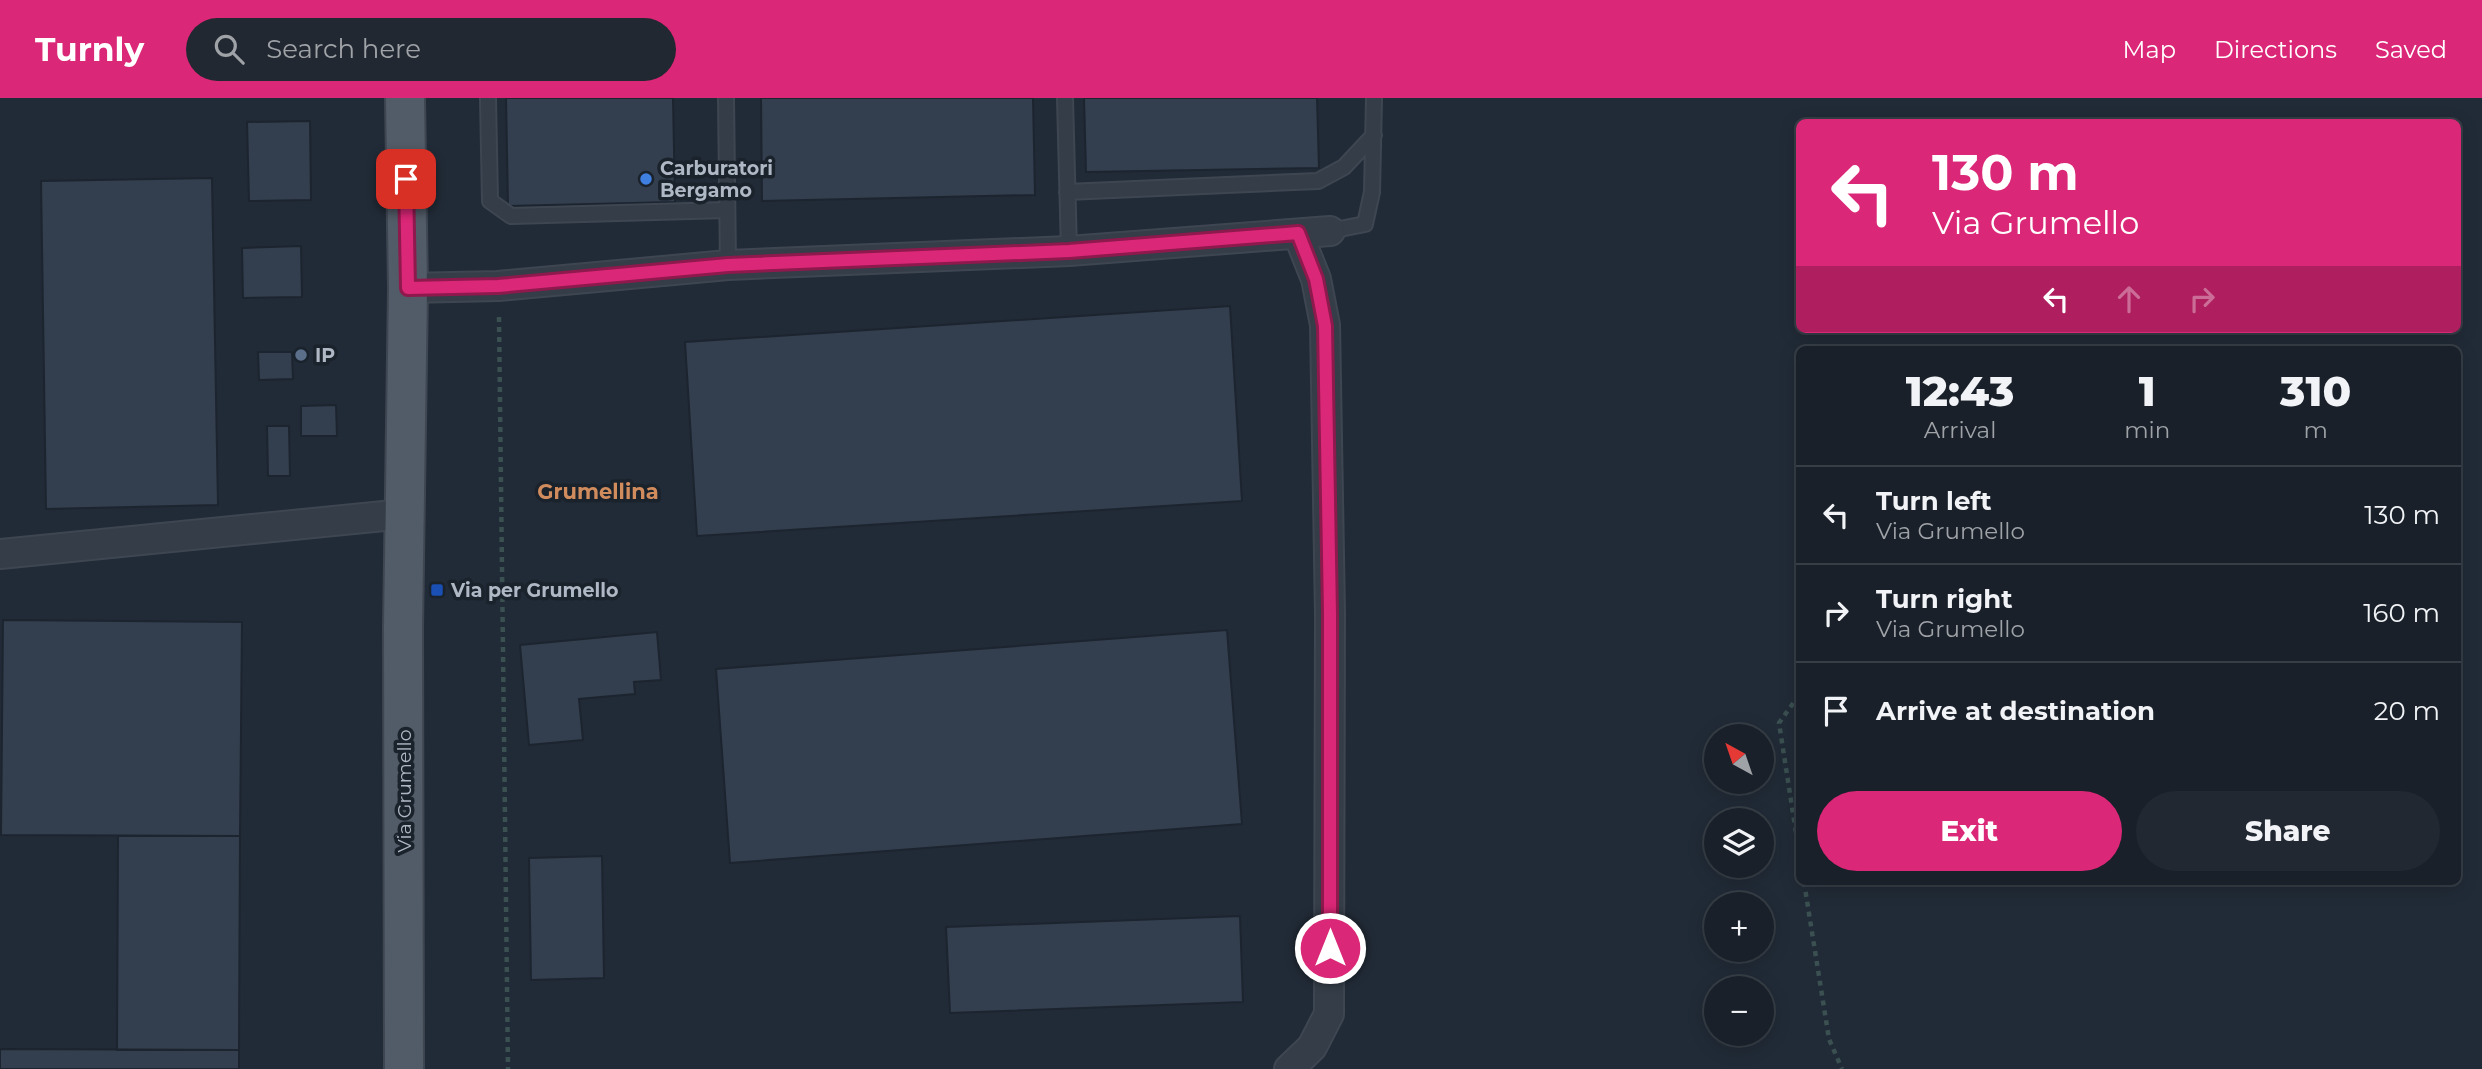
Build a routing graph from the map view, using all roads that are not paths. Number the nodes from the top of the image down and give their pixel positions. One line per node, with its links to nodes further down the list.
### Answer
1 (405, 98): 13 (main road, Via Grumello)
2 (488, 98): 8 (lane)
3 (726, 98): 8 (lane)
4 (1065, 98): 7 (lane)
5 (1374, 98): 6 (lane)
6 (1374, 135): 7 (lane); 9 (lane)
7 (1068, 192): 11 (lane)
8 (727, 210): 12 (lane)
9 (1330, 231): 10 (street)
10 (1298, 233): 11 (street); 17 (street)
11 (1069, 251): 12 (street)
12 (728, 265): 13 (street)
13 (408, 288): 14 (main road, Via Grumello)
14 (404, 514): 15 (street); 16 (main road, Via Grumello)
15 (0, 554)
16 (407, 1068)
17 (1289, 1069)

